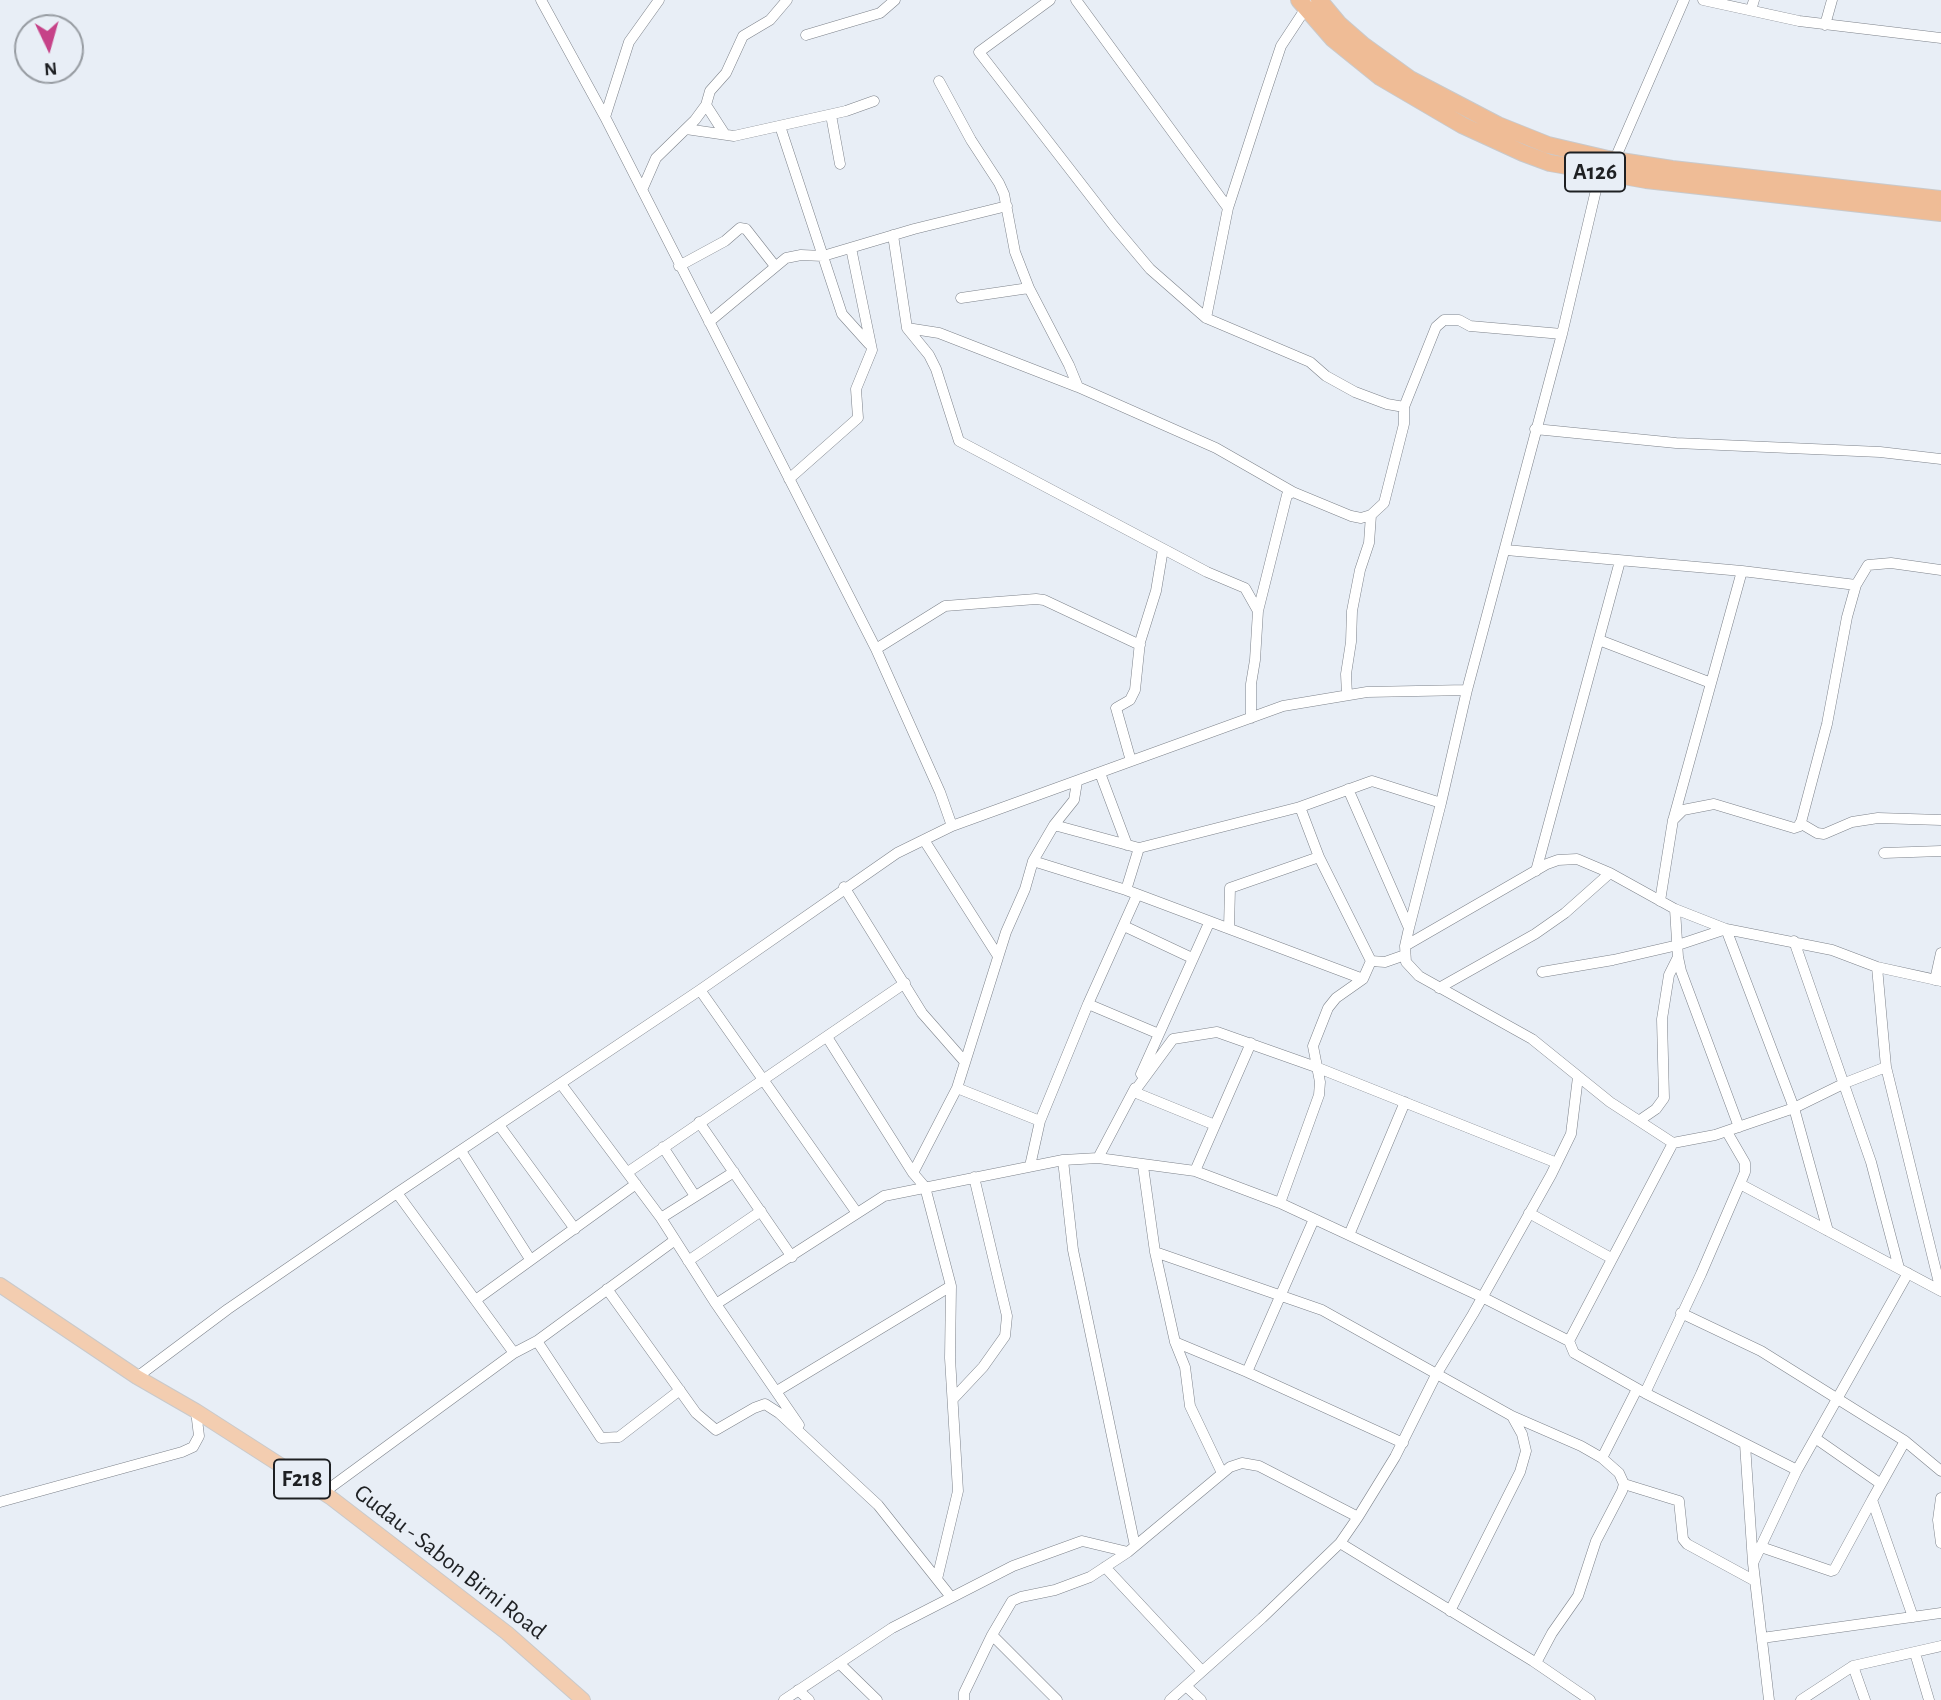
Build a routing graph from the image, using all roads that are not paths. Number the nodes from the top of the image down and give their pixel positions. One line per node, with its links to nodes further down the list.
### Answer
1 (541, 0): 20 (street)
2 (659, 0): 20 (street)
3 (787, 0): 18 (street)
4 (895, 0): 14 (street)
5 (1050, 0): 39 (street)
6 (1076, 0): 30 (street)
7 (1684, 0): 24 (street)
8 (1703, 0): 11 (street)
9 (1832, 0): 13 (street)
10 (1309, 2): 12 (highway, A126); 30 (street)
11 (1752, 5): 13 (street)
12 (1327, 12): 24 (highway, A126); 26 (highway, A126)
13 (1825, 25): 15 (street)
14 (806, 35)
15 (1941, 38)
16 (939, 81): 29 (street)
17 (874, 101): 19 (street)
18 (706, 105): 22 (street); 23 (street)
19 (831, 114): 21 (street); 25 (street)
20 (605, 117): 27 (street)
21 (780, 126): 23 (street); 34 (street)
22 (686, 129): 23 (street); 27 (street)
23 (724, 133)
24 (1615, 159): 28 (highway, A126)
25 (840, 164)
26 (1600, 173): 31 (highway, A126); 43 (street)
27 (642, 190): 35 (street)
28 (1941, 199)
29 (1007, 206): 32 (street); 37 (street)
30 (1228, 208): 39 (street)
31 (1941, 213)
32 (893, 235): 33 (street); 41 (street)
33 (851, 248): 34 (street); 45 (street)
34 (823, 256): 36 (street); 45 (street)
35 (679, 266): 36 (street); 40 (street)
36 (775, 266): 40 (street)
37 (1029, 288): 38 (street); 46 (street)
38 (961, 298)
39 (1206, 318): 47 (street)
40 (709, 322): 50 (street)
41 (907, 328): 42 (street); 44 (street)
42 (922, 328): 44 (street); 46 (street)
43 (1562, 334): 47 (street); 48 (street)
44 (918, 341): 53 (street)
45 (870, 344): 50 (street)
46 (1078, 387): 51 (street)
47 (1404, 407): 52 (street)
48 (1535, 429): 49 (street); 54 (street)
49 (1941, 459)
50 (789, 480): 62 (street)
51 (1293, 492): 52 (street); 59 (street)
52 (1371, 515): 65 (street)
53 (1163, 549): 59 (street); 61 (street)
54 (1506, 550): 55 (street); 64 (street)
55 (1620, 561): 57 (street); 60 (street)
56 (1941, 570): 58 (street)
57 (1742, 571): 58 (street); 63 (street)
58 (1856, 585): 75 (street)
59 (1258, 611): 66 (street)
60 (1598, 640): 63 (street); 85 (street)
61 (1140, 645): 62 (street); 67 (street)
62 (876, 649): 77 (street)
63 (1711, 683): 73 (street)
64 (1467, 690): 65 (street); 71 (street)
65 (1348, 695): 66 (street)
66 (1251, 718): 67 (street)
67 (1131, 761): 68 (street)
68 (1100, 773): 69 (street); 79 (street)
69 (1077, 782): 76 (street); 77 (street)
70 (1348, 789): 71 (street); 72 (street); 95 (street)
71 (1441, 803): 95 (street)
72 (1300, 807): 80 (street); 83 (street)
73 (1673, 820): 75 (street); 90 (street)
74 (1941, 820): 75 (street)
75 (1800, 823)
76 (1055, 825): 79 (street); 84 (street)
77 (952, 826): 78 (street)
78 (924, 840): 87 (street); 101 (street)
79 (1127, 845): 80 (street)
80 (1139, 848): 88 (street)
81 (1941, 851): 82 (street)
82 (1884, 853)
83 (1319, 857): 94 (street); 104 (street)
84 (1033, 861): 88 (street); 101 (street)
85 (1535, 871): 86 (street); 99 (street)
86 (1610, 873): 90 (street); 110 (street)
87 (844, 887): 109 (street); 111 (street)
88 (1126, 890): 89 (street)
89 (1137, 895): 92 (street); 93 (street)
90 (1660, 901): 91 (street)
91 (1675, 909): 96 (street); 98 (street)
92 (1209, 923): 94 (street); 103 (street)
93 (1124, 926): 103 (street); 112 (street)
94 (1228, 928): 107 (street)
95 (1409, 928): 99 (street)
96 (1726, 929): 97 (street); 98 (street); 126 (street)
97 (1794, 941): 105 (street); 121 (street)
98 (1678, 945): 102 (street); 106 (street)
99 (1405, 951): 104 (street); 110 (street)
100 (1941, 953): 108 (street)
101 (998, 956): 116 (street)
102 (1678, 957): 127 (street); 132 (street)
103 (1192, 958): 113 (street)
104 (1371, 961): 107 (street)
105 (1877, 967): 108 (street); 118 (street)
106 (1542, 972)
107 (1363, 979): 117 (street)
108 (1938, 980)
109 (905, 983): 114 (street); 116 (street)
110 (1439, 988): 119 (street)
111 (700, 990): 120 (street); 122 (street)
112 (1088, 1004): 113 (street); 128 (street)
113 (1159, 1034): 124 (street)
114 (827, 1037): 120 (street); 145 (street)
115 (1251, 1043): 117 (street); 124 (street); 131 (street)
116 (965, 1062): 123 (street)
117 (1316, 1067): 125 (street); 152 (street)
118 (1886, 1067): 121 (street); 171 (street)
119 (1578, 1077): 127 (street); 139 (street)
120 (764, 1081): 129 (street); 154 (street)
121 (1845, 1083): 126 (street); 167 (street)
122 (561, 1084): 130 (street); 143 (street)
123 (957, 1088): 128 (street); 145 (street)
124 (1134, 1092): 131 (street); 137 (street)
125 (1405, 1102): 139 (street); 160 (street)
126 (1794, 1108): 132 (street); 159 (street)
127 (1640, 1120): 134 (street)
128 (1040, 1121): 140 (street)
129 (699, 1122): 135 (street); 144 (street)
130 (499, 1125): 136 (street); 158 (street)
131 (1215, 1125): 142 (street)
132 (1738, 1127): 133 (street)
133 (1727, 1132): 134 (street); 148 (street)
134 (1673, 1143): 164 (street)
135 (663, 1147): 143 (street); 151 (street)
136 (461, 1151): 150 (street); 165 (street)
137 (1097, 1158): 138 (street); 141 (street)
138 (1063, 1160): 140 (street); 210 (street)
139 (1557, 1163): 155 (street)
140 (1030, 1166): 146 (street)
141 (1143, 1166): 142 (street); 162 (street)
142 (1195, 1171): 152 (street)
143 (628, 1172): 147 (street)
144 (734, 1172): 151 (street); 153 (street)
145 (913, 1173): 149 (street)
146 (974, 1177): 149 (street); 187 (street)
147 (636, 1184): 156 (street); 158 (street)
148 (1740, 1184): 159 (street); 176 (street)
149 (925, 1187): 154 (street); 169 (street)
150 (397, 1193): 174 (street); 183 (street)
151 (695, 1196): 156 (street)
152 (1280, 1203): 157 (street)
153 (761, 1211): 163 (street); 166 (street)
154 (857, 1213): 163 (street)
155 (1529, 1213): 164 (street); 173 (street)
156 (661, 1218): 161 (street)
157 (1314, 1219): 160 (street); 172 (street)
158 (575, 1229): 165 (street)
159 (1828, 1231): 167 (street)
160 (1349, 1235): 173 (street)
161 (675, 1240): 166 (street); 170 (street)
162 (1155, 1252): 172 (street); 179 (street)
163 (792, 1257): 175 (street)
164 (1611, 1258): 178 (street)
165 (530, 1259): 174 (street)
166 (688, 1261): 175 (street)
167 (1903, 1271): 171 (street); 188 (street)
168 (0, 1285): 183 (main road, Gudau - Sabon Birni Road / F218)
169 (951, 1286): 185 (street); 187 (street)
170 (607, 1289): 177 (street); 184 (street)
171 (1941, 1291)
172 (1281, 1295): 181 (street); 182 (street)
173 (1482, 1297): 178 (street); 182 (street)
174 (477, 1299): 180 (street)
175 (716, 1304): 185 (street)
176 (1681, 1313): 186 (street); 188 (street)
177 (537, 1341): 180 (street); 184 (street)
178 (1569, 1341): 186 (street)
179 (1175, 1342): 181 (street); 199 (street)
180 (514, 1353): 202 (street)
181 (1247, 1372): 194 (street)
182 (1436, 1375): 190 (street); 194 (street)
183 (137, 1377): 189 (main road, Gudau - Sabon Birni Road / F218)
184 (680, 1390): 191 (street)
185 (777, 1391): 191 (street)
186 (1641, 1391): 195 (street); 196 (street)
187 (953, 1399): 213 (street)
188 (1838, 1400): 192 (street); 193 (street)
189 (197, 1411): 202 (main road, Gudau - Sabon Birni Road / F218); 205 (street)
190 (1512, 1416): 196 (street); 216 (street)
191 (805, 1436): 213 (street)
192 (1815, 1438): 197 (street); 201 (street)
193 (1905, 1441): 198 (street); 201 (street)
194 (1403, 1443): 206 (street)
195 (1745, 1444): 197 (street); 211 (street)
196 (1601, 1458): 200 (street)
197 (1797, 1471): 209 (street)
198 (1941, 1471)
199 (1222, 1473): 206 (street); 210 (street)
200 (1624, 1484): 214 (street); 224 (street)
201 (1881, 1484): 204 (street)
202 (323, 1493): 230 (main road, Gudau - Sabon Birni Road / F218)
203 (1941, 1498): 208 (street)
204 (1872, 1500): 209 (street); 218 (street)
205 (0, 1502)
206 (1358, 1517): 207 (street)
207 (1340, 1543): 216 (street); 226 (street)
208 (1941, 1543)
209 (1761, 1547): 211 (street)
210 (1132, 1549): 212 (street); 215 (street)
211 (1753, 1563): 214 (street)
212 (1105, 1567): 219 (street); 226 (street)
213 (937, 1579): 215 (street)
214 (1755, 1581): 220 (street)
215 (951, 1597): 223 (street)
216 (1450, 1611): 224 (street)
217 (1941, 1613): 218 (street)
218 (1913, 1617): 220 (street)
219 (992, 1635): 234 (street); 235 (street)
220 (1762, 1638): 239 (street)
221 (1941, 1646): 222 (street)
222 (1915, 1653): 225 (street); 241 (street)
223 (839, 1663): 228 (street); 233 (street)
224 (1536, 1663): 238 (street)
225 (1853, 1666): 229 (street); 240 (street)
226 (1202, 1671): 227 (street)
227 (1186, 1686): 236 (street); 237 (street)
228 (798, 1690): 231 (street); 232 (street)
229 (1804, 1699)
230 (583, 1700)
231 (784, 1700)
232 (809, 1700)
233 (877, 1700)
234 (964, 1700)
235 (1057, 1700)
236 (1170, 1700)
237 (1201, 1700)
238 (1590, 1700)
239 (1769, 1700)
240 (1865, 1700)
241 (1929, 1700)

